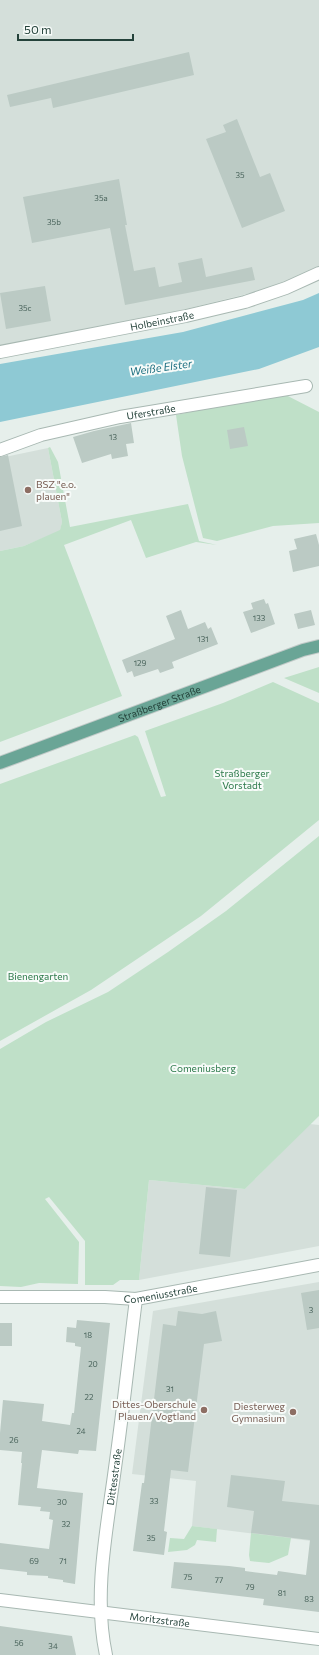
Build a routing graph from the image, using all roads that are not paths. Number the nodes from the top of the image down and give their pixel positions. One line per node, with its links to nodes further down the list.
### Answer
1 (319, 273): 2 (street, Holbeinstraße)
2 (0, 352)
3 (306, 386): 4 (street, Uferstraße)
4 (0, 450)
5 (319, 646): 6 (main road, Straßberger Straße)
6 (0, 763)
7 (319, 1265): 9 (street, Comeniusstraße)
8 (0, 1297): 9 (street, Comeniusstraße)
9 (136, 1299): 11 (street, Dittesstraße)
10 (0, 1600): 11 (street, Moritzstraße)
11 (101, 1611): 12 (street, Moritzstraße); 13 (street, Dittesstraße)
12 (319, 1639)
13 (106, 1655)

